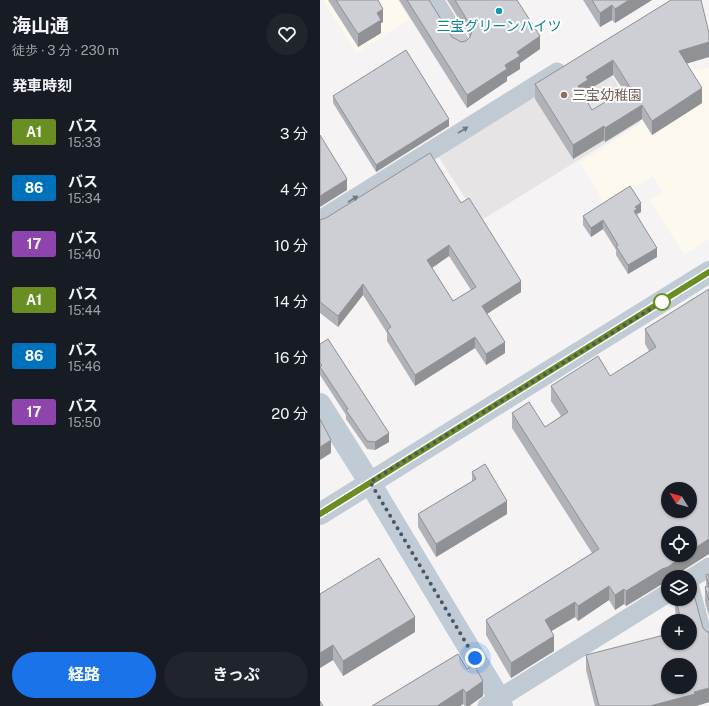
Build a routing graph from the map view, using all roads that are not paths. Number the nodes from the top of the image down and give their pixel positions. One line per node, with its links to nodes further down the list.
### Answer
1 (434, 0): 2 (street)
2 (461, 44)
3 (571, 63): 4 (street, one-way to 3)
4 (320, 220)
5 (709, 272): 7 (street)
6 (320, 404): 7 (street)
7 (370, 482): 8 (street); 14 (street)
8 (320, 514)
9 (709, 567): 10 (street)
10 (697, 574)
11 (661, 597): 14 (street)
12 (697, 599): 13 (lane)
13 (709, 641)
14 (496, 703)

